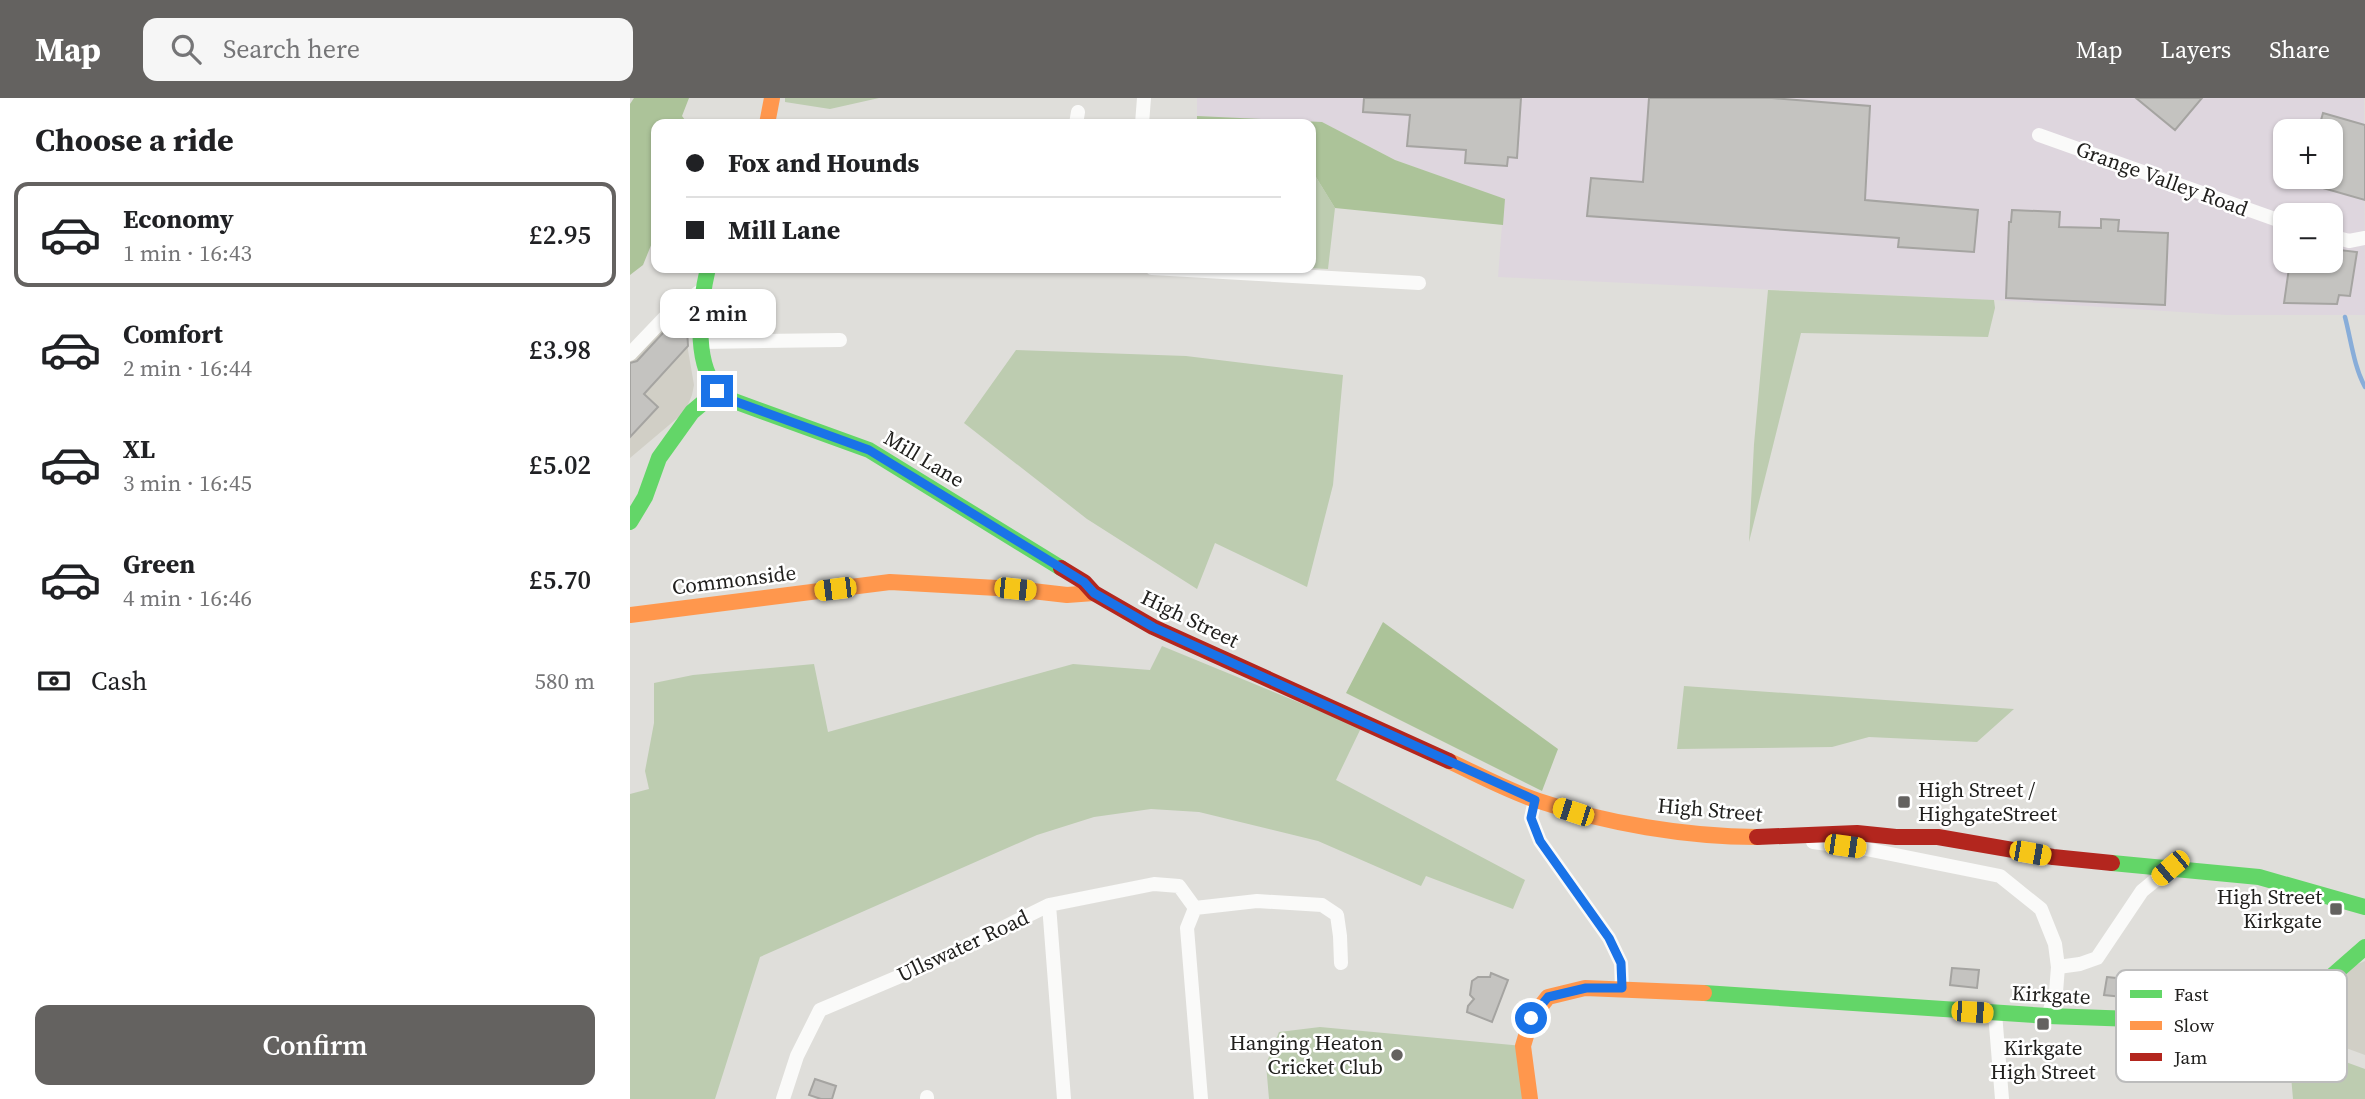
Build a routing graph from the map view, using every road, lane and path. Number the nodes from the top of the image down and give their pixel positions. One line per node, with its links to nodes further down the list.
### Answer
1 (772, 98): 3 (street)
2 (1144, 98): 4 (street)
3 (768, 119)
4 (1142, 119)
5 (2039, 135): 6 (street, Grange Valley Road)
6 (2273, 218)
7 (2365, 238): 8 (street)
8 (2343, 239)
9 (707, 273): 12 (street)
10 (1241, 273): 11 (street)
11 (1419, 283)
12 (705, 288): 14 (street); 15 (street)
13 (840, 340): 14 (street)
14 (701, 342): 16 (street)
15 (630, 355)
16 (717, 391): 17 (street); 18 (street, Mill Lane)
17 (630, 522)
18 (1094, 593): 19 (street, Commonside); 20 (street, High Street)
19 (630, 615)
20 (1535, 800): 21 (street, High Street); 30 (street)
21 (1781, 837): 22 (street, High Street); 28 (street)
22 (2170, 868): 24 (street, High Street); 28 (street)
23 (1049, 905): 25 (street, Ullswater Road); 34 (street, Ullswater Road); 35 (street)
24 (2365, 906)
25 (1195, 908): 27 (street); 36 (street)
26 (2365, 947): 29 (street, Kirkgate)
27 (1340, 963)
28 (2059, 967): 32 (street)
29 (2339, 970)
30 (1622, 988): 31 (street, Kirkgate); 37 (street, Kirkgate)
31 (1995, 1013): 32 (street, Kirkgate); 38 (street)
32 (2048, 1016): 33 (street, Kirkgate)
33 (2116, 1018)
34 (783, 1099)
35 (1064, 1099)
36 (1201, 1099)
37 (1530, 1099)
38 (2002, 1099)

